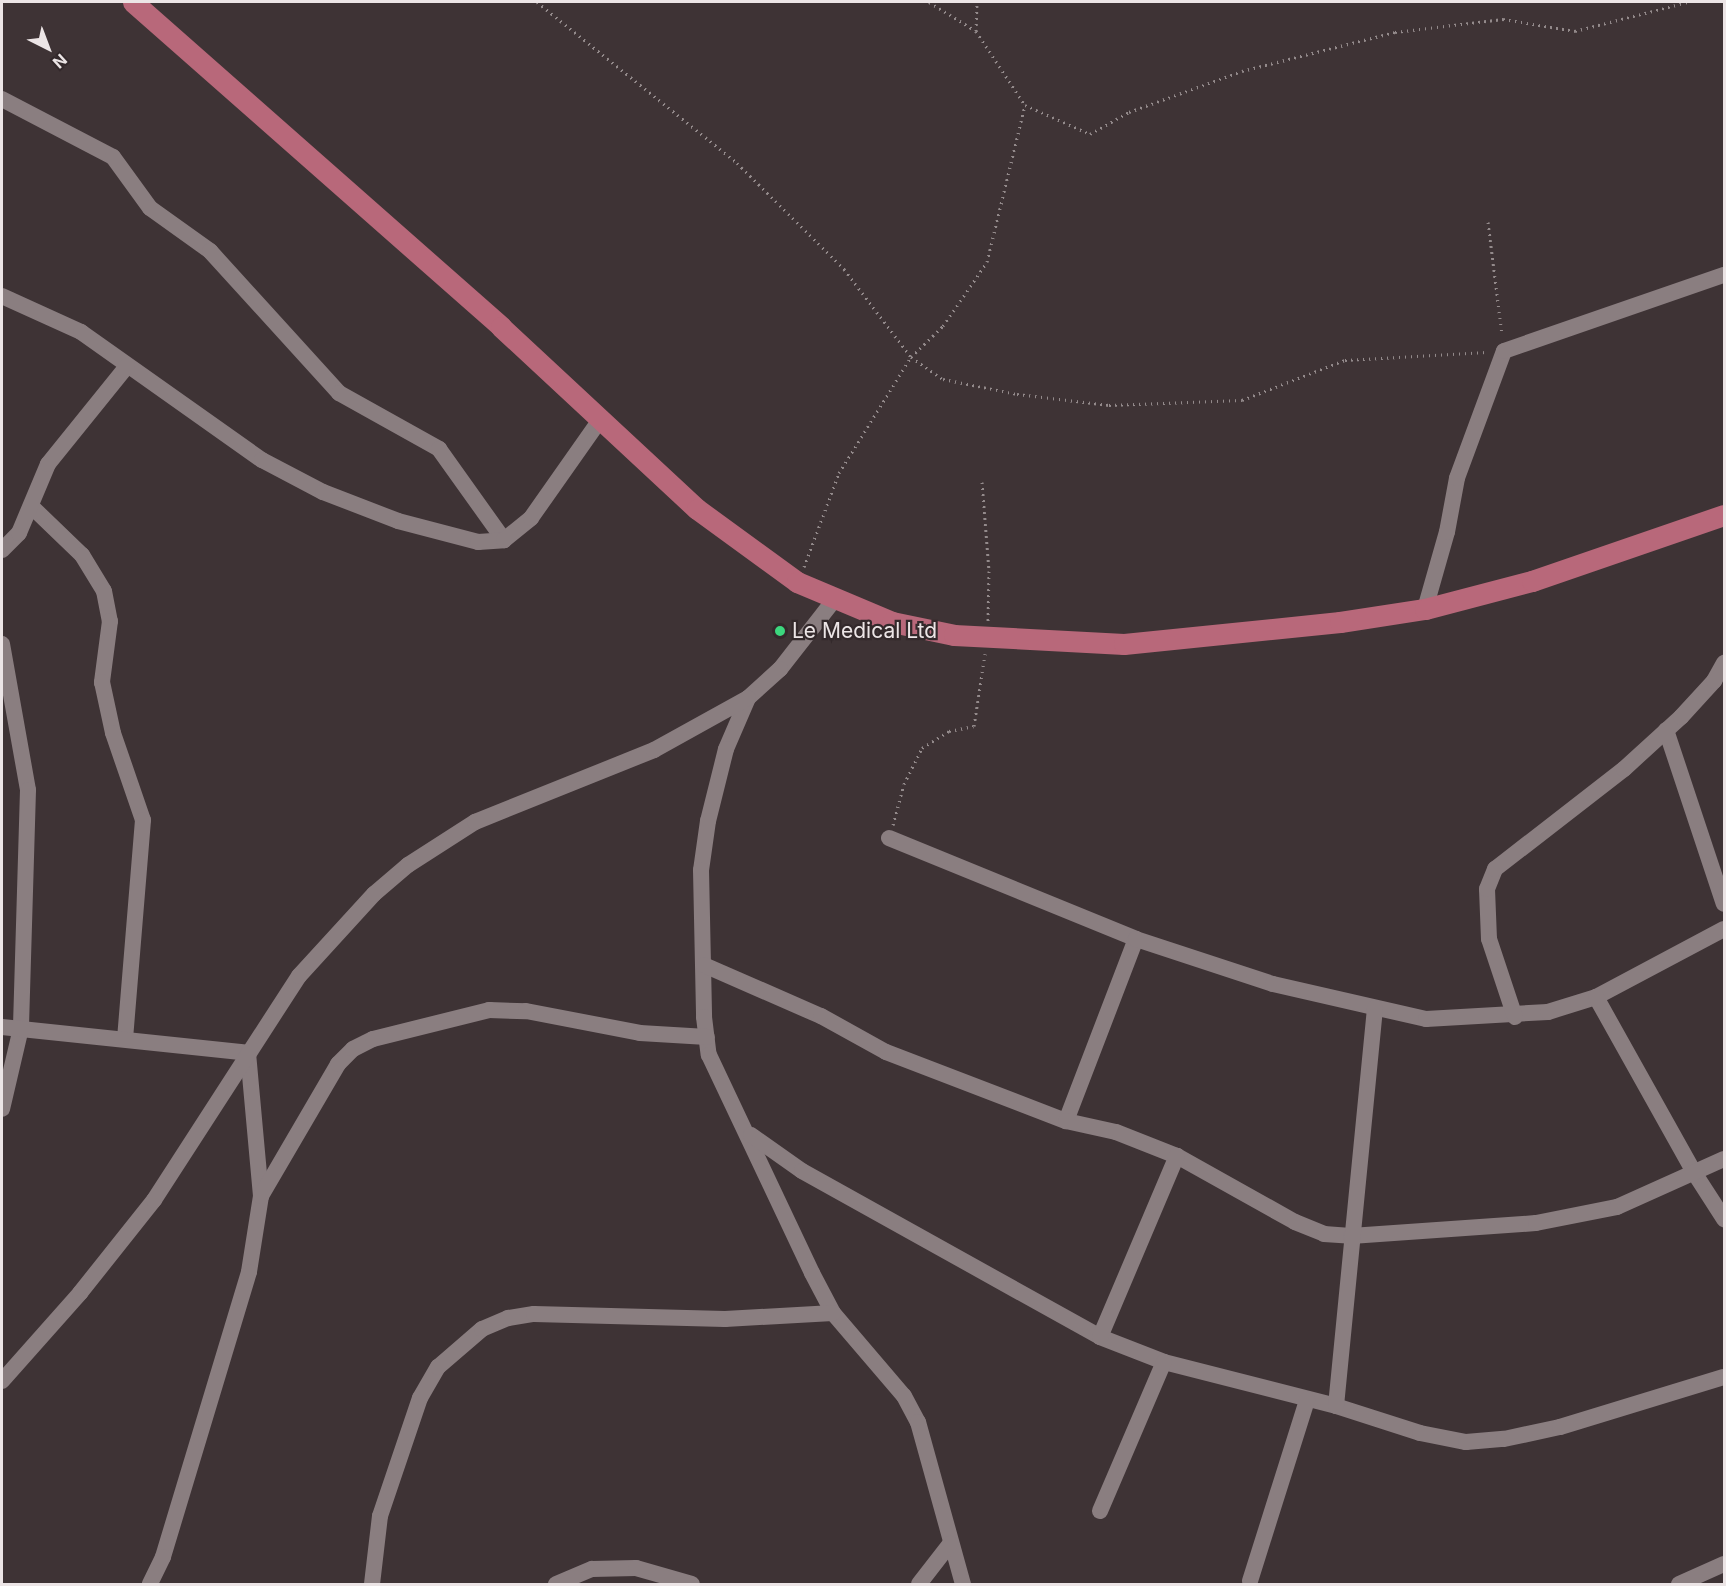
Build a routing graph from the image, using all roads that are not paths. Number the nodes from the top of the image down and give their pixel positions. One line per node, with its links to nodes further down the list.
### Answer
1 (133, 2): 6 (main road)
2 (2, 99): 9 (street)
3 (1725, 275): 12 (street)
4 (2, 296): 5 (street)
5 (127, 366): 7 (street); 9 (street)
6 (600, 420): 9 (street); 11 (main road)
7 (31, 506): 10 (street); 28 (street)
8 (1725, 515): 12 (main road)
9 (504, 540)
10 (2, 550)
11 (834, 600): 12 (main road); 15 (street)
12 (1425, 609)
13 (2, 644): 26 (street)
14 (1725, 663): 16 (street)
15 (748, 698): 21 (street); 29 (street)
16 (1666, 730): 18 (street); 24 (street)
17 (889, 838): 20 (street)
18 (1725, 904)
19 (1725, 929): 22 (street)
20 (1136, 939): 23 (street); 31 (street)
21 (705, 965): 27 (street); 31 (street)
22 (1596, 997): 24 (street); 35 (street)
23 (1375, 1008): 24 (street); 38 (street)
24 (1515, 1017)
25 (2, 1027): 26 (street)
26 (21, 1028): 28 (street); 30 (street)
27 (706, 1037): 32 (street); 36 (street)
28 (125, 1038): 29 (street)
29 (248, 1053): 36 (street); 43 (street)
30 (2, 1109)
31 (1066, 1121): 33 (street)
32 (750, 1135): 39 (street); 40 (street)
33 (1178, 1156): 38 (street); 40 (street)
34 (1725, 1158): 35 (street)
35 (1695, 1174): 37 (street); 38 (street)
36 (261, 1196): 50 (street)
37 (1725, 1219)
38 (1351, 1236): 45 (street)
39 (833, 1313): 47 (street); 51 (street)
40 (1100, 1337): 41 (street)
41 (1164, 1362): 44 (street); 46 (street)
42 (1725, 1377): 45 (street)
43 (2, 1381)
44 (1307, 1400): 45 (street); 49 (street)
45 (1335, 1406)
46 (1100, 1511)
47 (950, 1544): 54 (street); 55 (street)
48 (1725, 1564): 56 (street)
49 (1250, 1581)
50 (150, 1584)
51 (372, 1584)
52 (555, 1584): 53 (street)
53 (692, 1584)
54 (919, 1584)
55 (963, 1584)
56 (1679, 1584)

